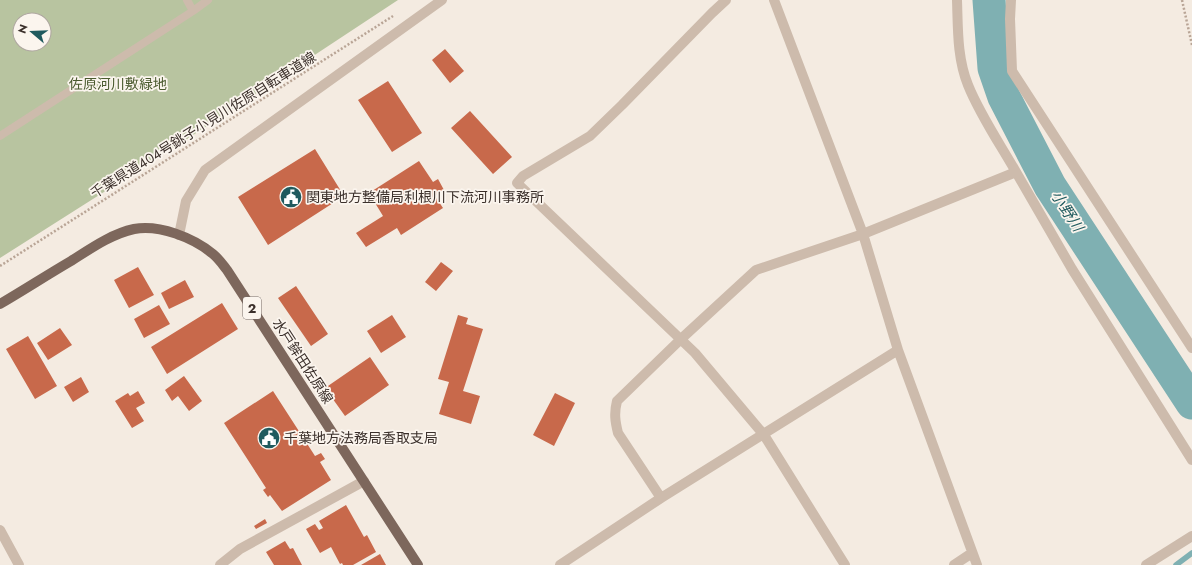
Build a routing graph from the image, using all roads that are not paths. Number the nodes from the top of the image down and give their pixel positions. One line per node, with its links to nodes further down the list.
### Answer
1 (187, 0): 8 (lane)
2 (208, 0): 8 (lane)
3 (442, 0): 12 (street)
4 (726, 0): 14 (street)
5 (774, 0): 11 (street)
6 (957, 0): 10 (street)
7 (1011, 0): 15 (street)
8 (194, 11): 9 (lane)
9 (0, 136)
10 (1016, 172): 11 (street); 18 (street)
11 (863, 234): 14 (street); 16 (street)
12 (179, 235): 13 (main road, 水戸鉾田佐原線 / 2); 19 (main road, 水戸鉾田佐原線 / 2)
13 (0, 304)
14 (681, 340): 17 (street); 20 (street)
15 (1192, 348)
16 (898, 350): 17 (street); 23 (street)
17 (764, 435): 20 (street); 28 (street)
18 (1192, 460)
19 (364, 481): 25 (street); 26 (main road, 水戸鉾田佐原線 / 2)
20 (661, 498): 27 (street)
21 (0, 530): 24 (street)
22 (1192, 536): 31 (street)
23 (972, 553): 29 (street); 30 (street)
24 (19, 565)
25 (220, 565)
26 (418, 565)
27 (560, 565)
28 (845, 565)
29 (954, 565)
30 (977, 565)
31 (1146, 565)

